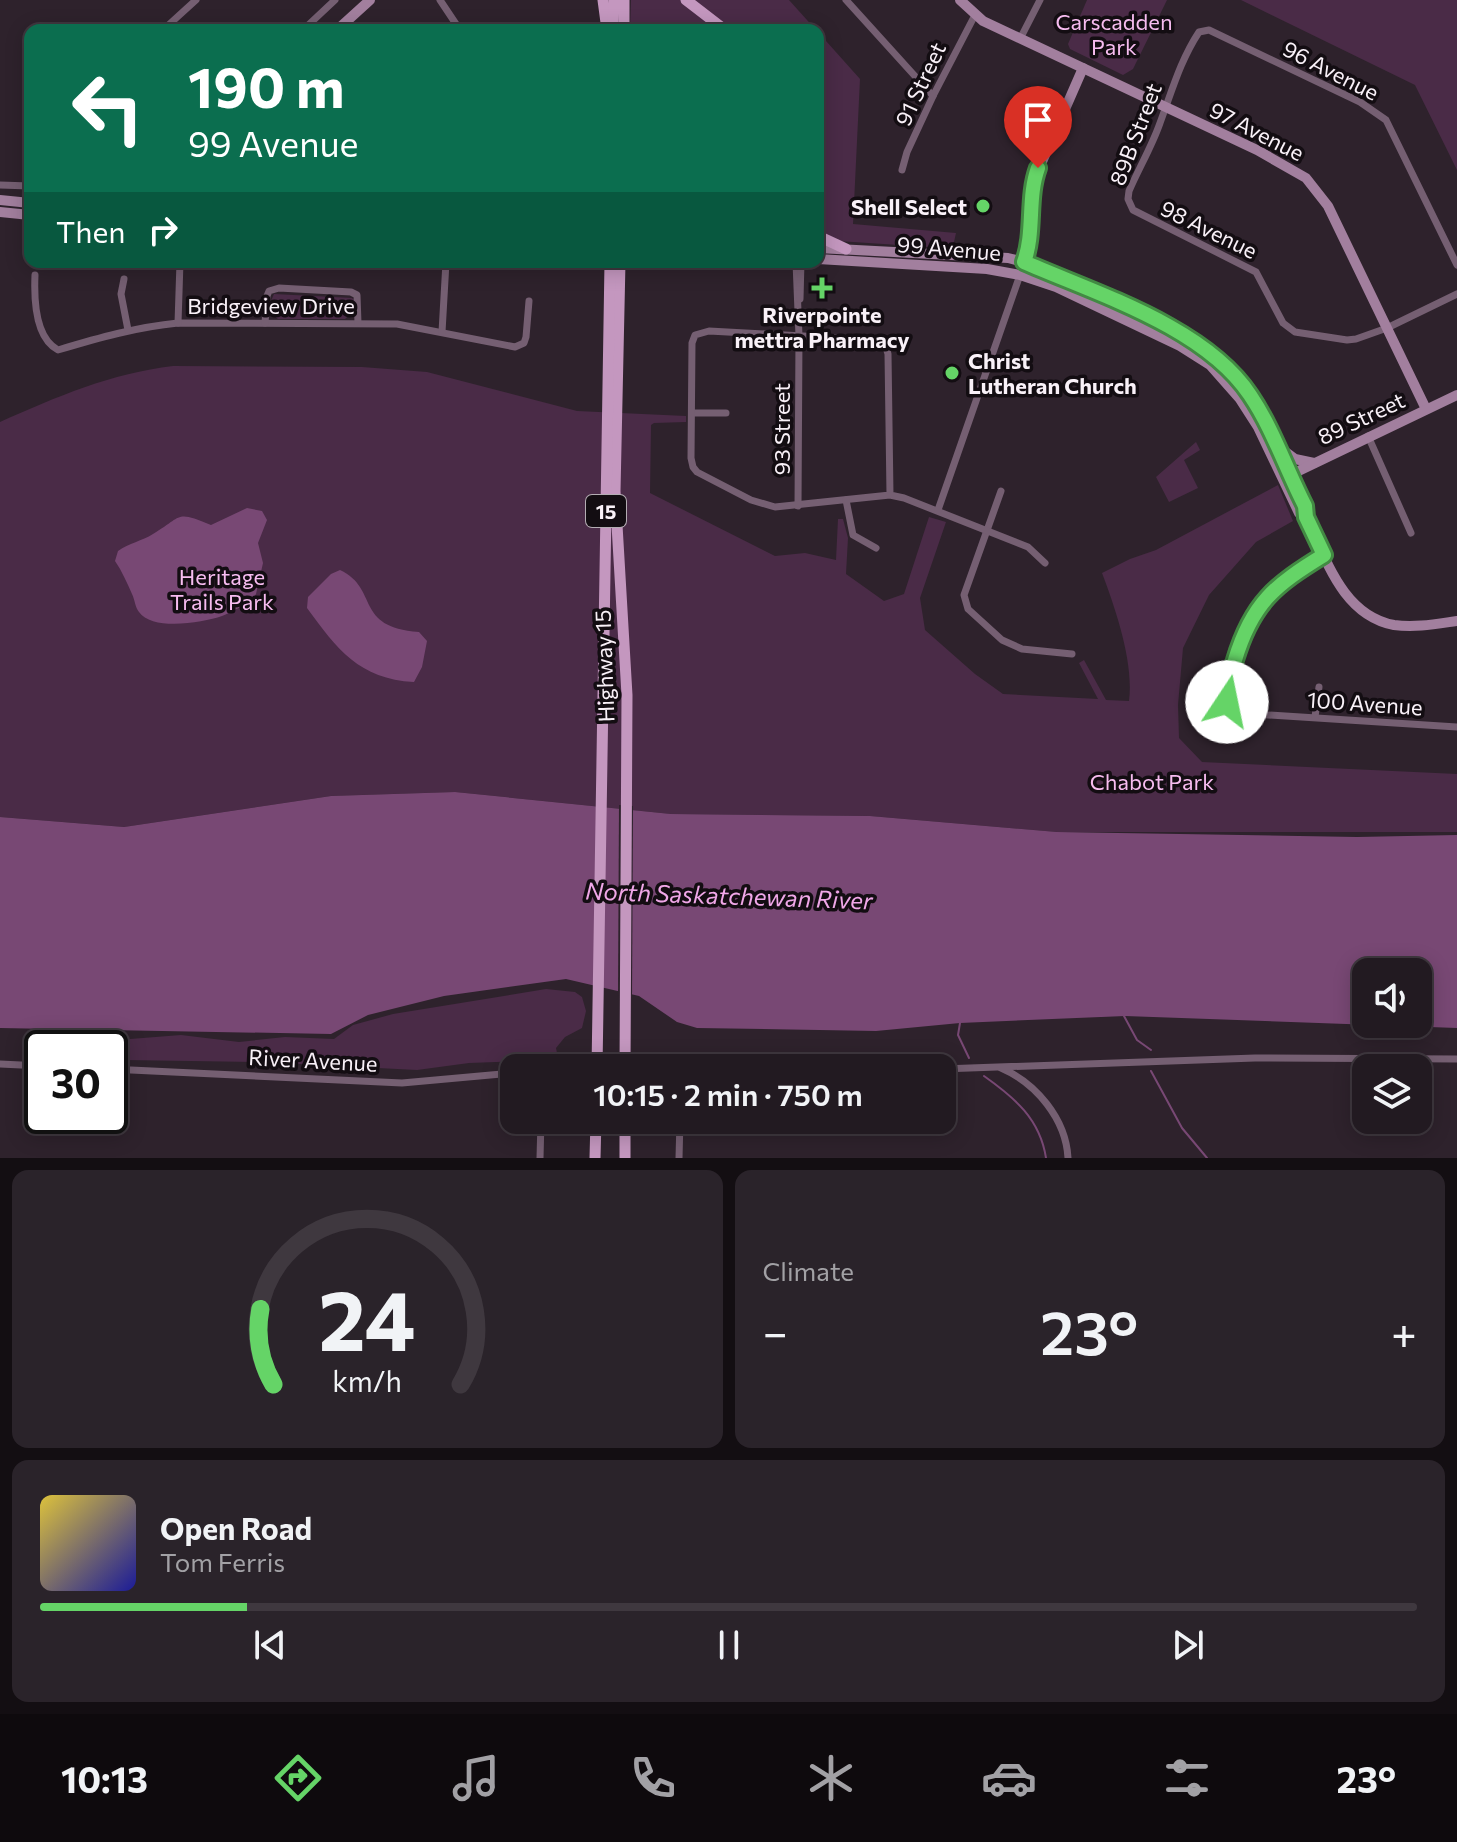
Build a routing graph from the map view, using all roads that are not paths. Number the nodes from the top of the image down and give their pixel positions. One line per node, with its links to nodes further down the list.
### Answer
1 (196, 0): 13 (street)
2 (335, 0): 14 (street)
3 (370, 0): 15 (street)
4 (440, 0): 16 (street)
5 (603, 0): 17 (main road)
6 (614, 0): 18 (main road)
7 (624, 0): 19 (main road)
8 (686, 0): 20 (main road)
9 (846, 0): 24 (street)
10 (960, 0): 12 (street, 97 Avenue)
11 (1040, 0): 22 (street)
12 (975, 15): 22 (street, 97 Avenue); 24 (street, 91 Street)
13 (170, 24)
14 (309, 24)
15 (344, 24)
16 (456, 24)
17 (606, 24)
18 (613, 24)
19 (624, 24)
20 (717, 24)
21 (1199, 32): 25 (street, 89B Street); 39 (street, 96 Avenue)
22 (1020, 39): 23 (street, 97 Avenue)
23 (1083, 68): 25 (street, 97 Avenue); 38 (street)
24 (933, 96): 26 (street, 91 Street)
25 (1164, 107): 31 (street, 89B Street); 53 (street, 97 Avenue)
26 (902, 170)
27 (0, 185): 28 (street)
28 (24, 186)
29 (0, 200): 30 (street)
30 (24, 202)
31 (1131, 207): 53 (street, 98 Avenue)
32 (0, 212): 33 (street)
33 (24, 214)
34 (824, 240): 36 (main road)
35 (824, 248): 36 (street, 99 Avenue)
36 (846, 249): 38 (street, 99 Avenue)
37 (824, 259): 46 (street, 99 Avenue)
38 (1024, 262): 46 (street); 62 (street, 99 Avenue)
39 (1457, 265)
40 (180, 268): 50 (street)
41 (446, 268): 55 (street)
42 (610, 268): 80 (main road, Highway 15 / 15)
43 (620, 268): 81 (main road, Highway 15)
44 (799, 268): 56 (street, 93 Street)
45 (35, 275): 54 (street, Bridgeview Drive)
46 (1020, 275): 64 (street, 99 Avenue); 69 (street)
47 (124, 279): 54 (street)
48 (1457, 294): 53 (street)
49 (529, 301): 55 (street, Bridgeview Drive)
50 (178, 323): 51 (street, Bridgeview Drive); 54 (street, Bridgeview Drive)
51 (265, 323): 52 (street, Bridgeview Drive); 52 (street)
52 (358, 323): 55 (street, Bridgeview Drive)
53 (1387, 328): 58 (street, 97 Avenue)
54 (128, 330)
55 (442, 332)
56 (799, 336): 59 (street); 66 (street); 68 (street, 93 Street)
57 (1457, 395): 58 (street, 89 Street)
58 (1426, 409): 61 (street, 89 Street)
59 (692, 413): 60 (street); 68 (street)
60 (726, 413)
61 (1368, 436): 63 (street, 89 Street); 71 (street)
62 (1275, 443): 63 (street); 64 (street, 99 Avenue)
63 (1314, 463): 64 (street, 89 Street)
64 (1286, 477): 73 (street, 99 Avenue)
65 (1001, 491): 70 (street)
66 (890, 495): 67 (street); 69 (street)
67 (846, 500): 68 (street); 72 (street)
68 (798, 506)
69 (938, 510): 70 (street)
70 (988, 529): 74 (street); 76 (street)
71 (1411, 533)
72 (876, 548)
73 (1324, 555): 75 (street, 99 Avenue); 78 (street, 100 Avenue)
74 (1045, 563)
75 (1457, 621)
76 (1072, 654)
77 (1319, 687): 78 (street)
78 (1315, 717): 79 (street, 100 Avenue)
79 (1457, 727)
80 (597, 1054)
81 (625, 1054)
82 (1457, 1059): 85 (street)
83 (0, 1064): 84 (street)
84 (24, 1065)
85 (999, 1067): 86 (street); 97 (street)
86 (956, 1069)
87 (128, 1070): 88 (street, River Avenue)
88 (500, 1074)
89 (541, 1134): 93 (street)
90 (596, 1134): 94 (main road)
91 (625, 1134): 95 (main road)
92 (680, 1134): 96 (street)
93 (540, 1158)
94 (595, 1158)
95 (625, 1158)
96 (679, 1158)
97 (1068, 1158)

